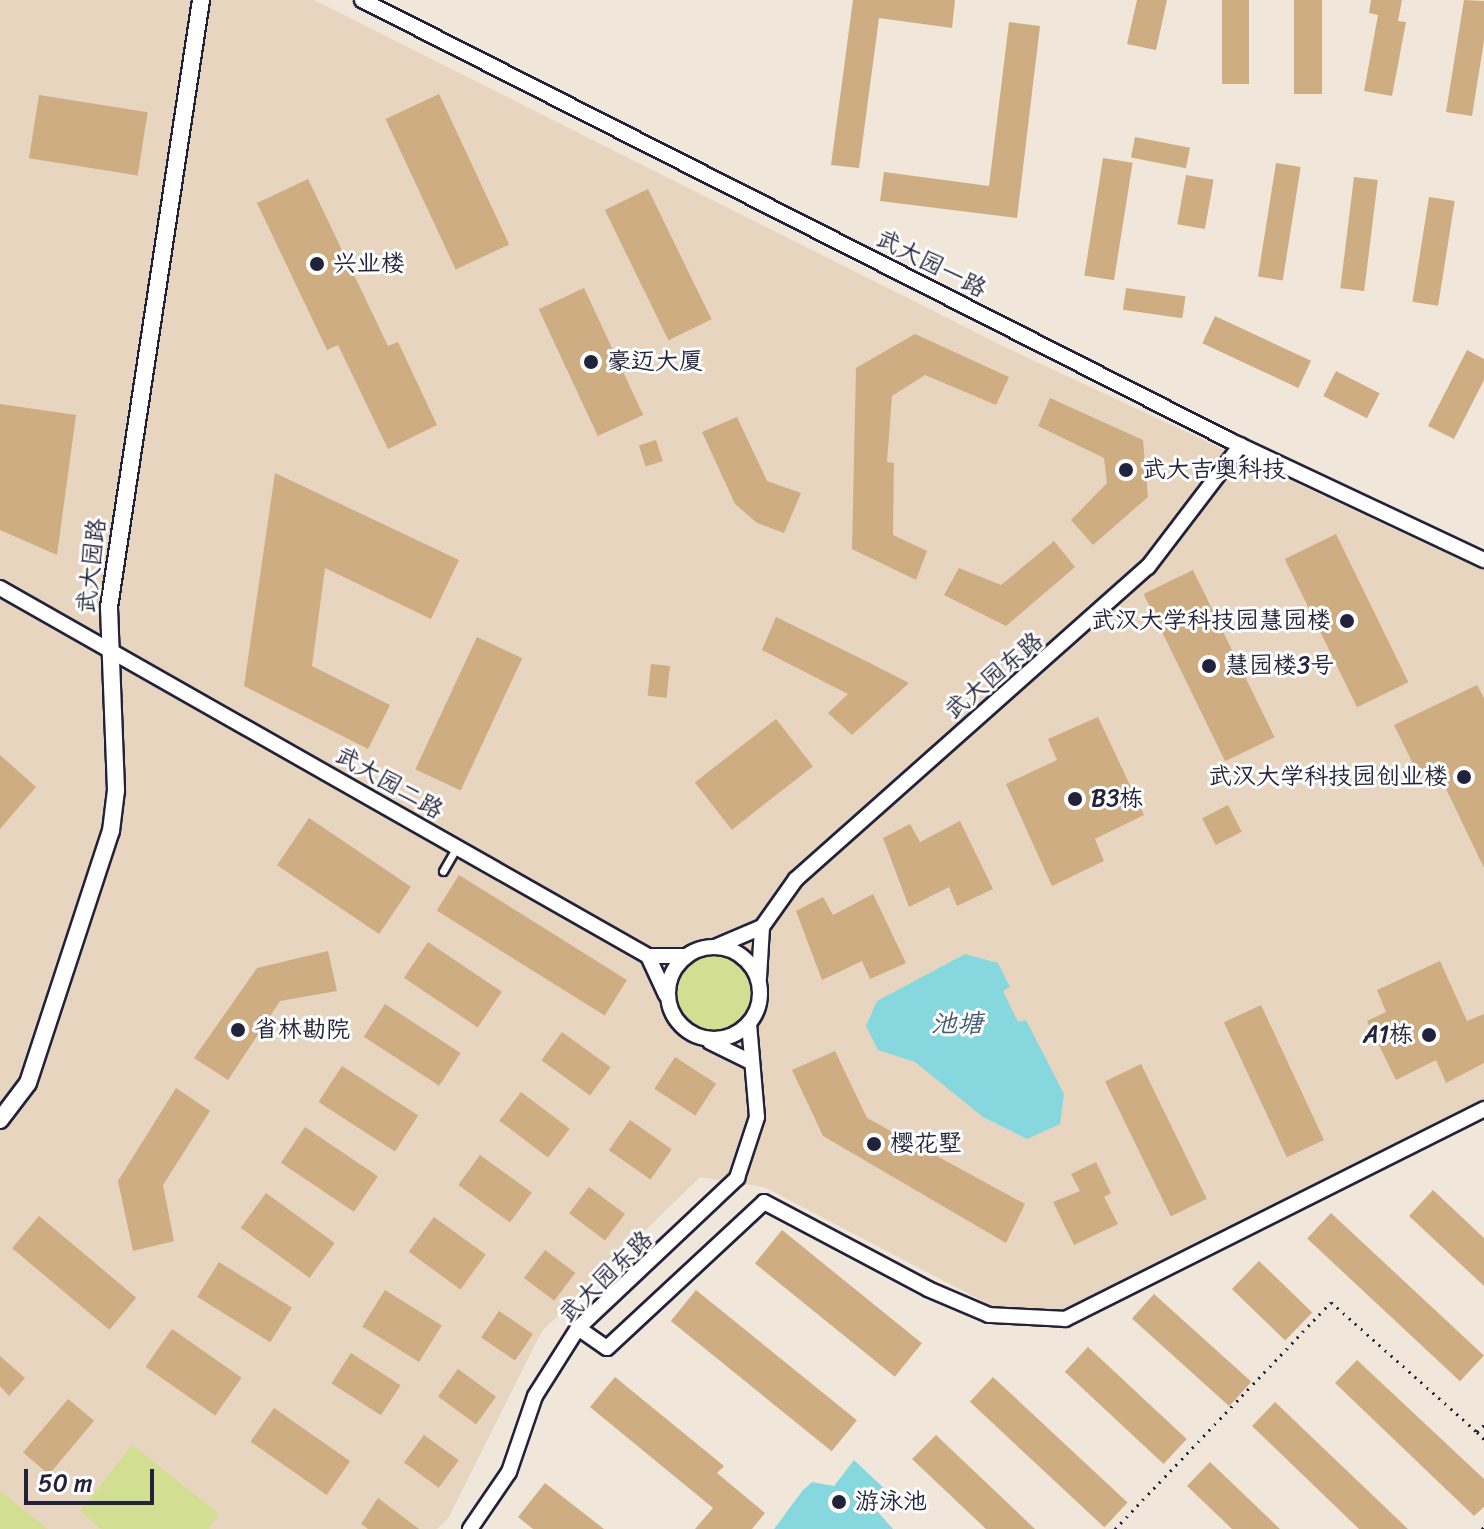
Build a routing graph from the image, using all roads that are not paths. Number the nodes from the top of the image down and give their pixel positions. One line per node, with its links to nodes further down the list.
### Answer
1 (201, 0): 6 (street, 武大园路)
2 (362, 0): 3 (street, 武大园一路)
3 (1241, 445): 4 (street, 武大园一路); 9 (street, 武大园东路)
4 (1484, 560)
5 (0, 588): 6 (street, 武大园二路)
6 (109, 648): 7 (street, 武大园二路); 19 (street, 武大园路)
7 (457, 847): 8 (lane); 11 (street, 武大园二路)
8 (443, 871)
9 (762, 927): 10 (street); 13 (street)
10 (715, 947): 12 (street); 13 (street)
11 (648, 956): 12 (street); 14 (street)
12 (686, 956): 14 (street)
13 (759, 982): 15 (street)
14 (667, 997): 16 (street)
15 (749, 1024): 16 (street); 17 (street, 武大园东路)
16 (706, 1040): 17 (street)
17 (749, 1061): 20 (street, 武大园东路)
18 (1484, 1109): 20 (street)
19 (0, 1120)
20 (578, 1328): 21 (street, 武大园东路)
21 (470, 1529)

